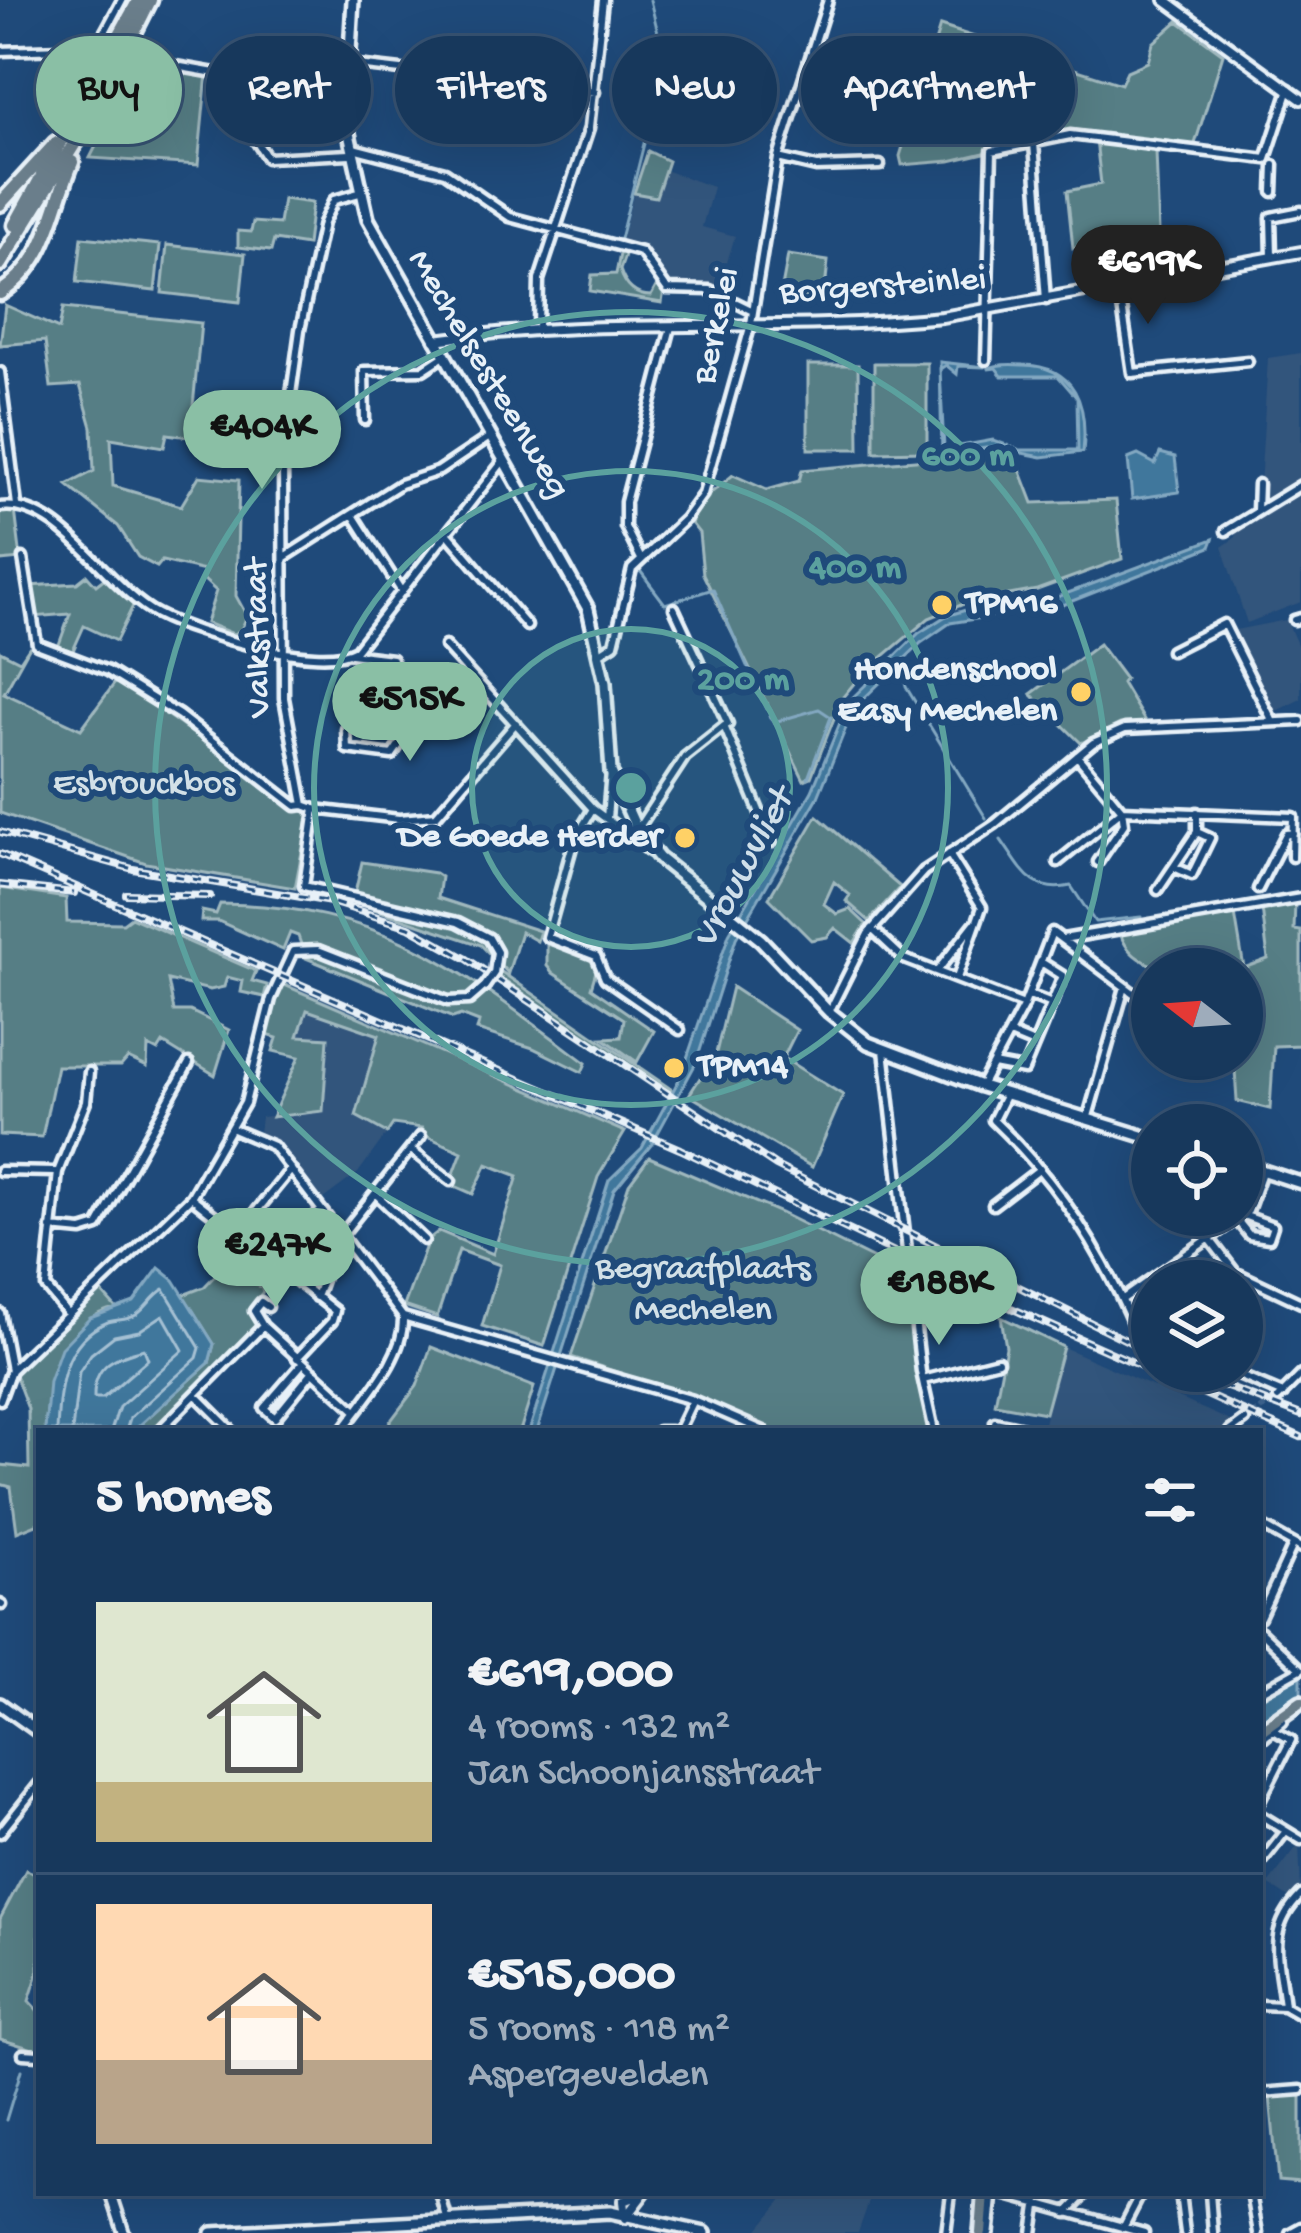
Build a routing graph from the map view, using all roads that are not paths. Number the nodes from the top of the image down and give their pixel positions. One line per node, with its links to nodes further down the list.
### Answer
1 (122, 0): 11 (street)
2 (139, 0): 8 (highway)
3 (150, 0): 9 (highway)
4 (353, 0): 10 (main road, Mechelsesteenweg)
5 (603, 0): 15 (street)
6 (828, 0): 26 (street, Berkelei)
7 (1165, 0): 14 (street)
8 (122, 36)
9 (130, 36)
10 (350, 36)
11 (0, 51)
12 (371, 67): 15 (street)
13 (182, 68): 25 (street)
14 (1289, 88): 16 (street); 17 (street)
15 (595, 92): 33 (street)
16 (1301, 99)
17 (1075, 138)
18 (61, 144): 31 (highway)
19 (68, 144): 34 (highway)
20 (69, 144): 37 (highway)
21 (74, 144): 39 (highway)
22 (350, 144): 25 (main road, Mechelsesteenweg)
23 (1025, 144): 41 (street)
24 (1034, 144): 40 (street)
25 (350, 151): 30 (main road, Mechelsesteenweg); 33 (street)
26 (778, 158): 27 (street); 42 (street, Berkelei)
27 (880, 165)
28 (1274, 165): 29 (street)
29 (1273, 192)
30 (359, 193): 46 (main road, Mechelsesteenweg); 62 (street, Valkstraat)
31 (0, 204)
32 (1301, 211): 36 (street)
33 (556, 229): 42 (street); 45 (street)
34 (0, 250)
35 (1301, 252): 36 (street, Borgersteinlei)
36 (1272, 256): 38 (street, Borgersteinlei)
37 (0, 264)
38 (1118, 286): 40 (street, Borgersteinlei); 49 (street)
39 (0, 293)
40 (1046, 300): 41 (street, Borgersteinlei)
41 (986, 309): 44 (street, Borgersteinlei); 48 (street)
42 (753, 311): 44 (street, Berkelei)
43 (671, 324): 44 (street, Borgersteinlei); 45 (street, Borgersteinlei); 64 (street)
44 (751, 324): 64 (street, Berkelei)
45 (538, 327): 46 (street, Borgersteinlei)
46 (435, 340): 47 (main road, Mechelsesteenweg)
47 (445, 356): 51 (street); 52 (main road, Mechelsesteenweg)
48 (986, 360)
49 (1248, 361)
50 (0, 372): 56 (street)
51 (364, 420)
52 (490, 436): 53 (main road, Mechelsesteenweg); 59 (street)
53 (505, 459): 61 (street); 69 (main road, Mechelsesteenweg)
54 (1258, 484): 58 (street)
55 (1301, 485): 58 (street)
56 (16, 505): 57 (street); 71 (street)
57 (0, 507)
58 (1257, 511): 60 (street)
59 (353, 515): 62 (street); 65 (street)
60 (1226, 531)
61 (447, 533): 65 (street); 67 (street)
62 (285, 556): 71 (street, Valkstraat)
63 (23, 558): 80 (street)
64 (641, 559): 69 (street, Berkelei)
65 (402, 592): 72 (street)
66 (674, 608): 76 (street)
67 (527, 626)
68 (445, 646): 75 (street)
69 (599, 647): 79 (main road, Mechelsesteenweg)
70 (1171, 650): 74 (street)
71 (285, 654): 72 (street); 80 (street, Valkstraat)
72 (351, 654): 77 (street)
73 (1301, 721): 74 (street)
74 (1273, 722): 78 (street)
75 (516, 723): 81 (street); 82 (street)
76 (724, 727): 86 (street); 89 (street)
77 (346, 730)
78 (1077, 756): 83 (street); 90 (street)
79 (611, 772): 85 (street, Mechelsesteenweg); 86 (main road, Mechelsesteenweg)
80 (304, 805): 81 (street)
81 (315, 809): 121 (street, bridge)
82 (593, 809): 85 (street); 111 (street)
83 (1122, 810): 84 (street); 93 (street); 94 (street)
84 (1197, 812): 87 (street); 88 (street)
85 (607, 818): 92 (street)
86 (637, 830): 92 (main road, Mechelsesteenweg)
87 (1198, 832): 95 (street); 95 (street)
88 (1293, 832): 91 (street); 96 (street)
89 (772, 842)
90 (949, 854): 99 (street); 100 (street)
91 (1292, 857)
92 (659, 858): 110 (main road, Mechelsesteenweg)
93 (1058, 862)
94 (1098, 862)
95 (1174, 867): 97 (street)
96 (1258, 889)
97 (1158, 890)
98 (1301, 898): 101 (street)
99 (980, 916): 103 (street); 104 (street)
100 (872, 929): 103 (street); 110 (street)
101 (1059, 940): 102 (street); 105 (street)
102 (1040, 962): 107 (street); 108 (street)
103 (937, 971): 104 (street)
104 (957, 979): 109 (street)
105 (1125, 987): 106 (street); 120 (street)
106 (1131, 991)
107 (1028, 995): 108 (street); 109 (street)
108 (1052, 1004): 113 (street)
109 (1024, 1005): 112 (street)
110 (829, 1012): 114 (main road, Mechelsesteenweg)
111 (680, 1030)
112 (1010, 1034): 113 (street); 116 (street)
113 (1035, 1045): 116 (street)
114 (884, 1049): 118 (main road, Mechelsesteenweg); 161 (street)
115 (189, 1063): 137 (street)
116 (993, 1064): 118 (street)
117 (89, 1072): 129 (street)
118 (981, 1086): 119 (main road, Mechelsesteenweg)
119 (1006, 1094): 120 (main road, Mechelsesteenweg); 125 (street)
120 (1087, 1120): 122 (main road, Mechelsesteenweg)
121 (233, 1129): 126 (street); 133 (street)
122 (1131, 1133)
123 (421, 1136): 124 (street)
124 (411, 1150): 130 (street); 132 (street)
125 (1040, 1168): 134 (street); 148 (street)
126 (291, 1169): 135 (street); 138 (street)
127 (1263, 1170): 131 (main road)
128 (0, 1171): 129 (street)
129 (58, 1172): 137 (street)
130 (451, 1180)
131 (1301, 1184)
132 (377, 1195): 139 (street); 142 (street)
133 (190, 1197): 138 (street); 152 (street)
134 (993, 1205)
135 (321, 1210): 139 (street); 144 (street)
136 (1240, 1217): 136 (street)
137 (52, 1228): 152 (street)
138 (237, 1235): 144 (street)
139 (341, 1236): 143 (street)
140 (1212, 1236): 141 (street)
141 (1209, 1238): 148 (street); 150 (street)
142 (424, 1240)
143 (350, 1247): 146 (street); 153 (street)
144 (274, 1265): 145 (street)
145 (286, 1274): 146 (street); 147 (street)
146 (320, 1282): 147 (street)
147 (316, 1297): 156 (street)
148 (1123, 1299): 154 (street)
149 (262, 1302): 155 (street)
150 (1301, 1303)
151 (0, 1313): 158 (street)
152 (68, 1314): 158 (street)
153 (403, 1317): 165 (street); 166 (street)
154 (1131, 1319)
155 (263, 1326): 156 (street); 163 (street)
156 (300, 1360): 159 (street); 159 (street)
157 (998, 1361): 161 (street)
158 (11, 1370): 164 (street)
159 (313, 1371): 166 (street)
160 (1301, 1376): 162 (street)
161 (923, 1380): 174 (street)
162 (1263, 1388)
163 (198, 1397): 169 (street); 170 (street)
164 (0, 1400)
165 (693, 1400): 172 (street); 173 (street)
166 (356, 1411): 171 (street)
167 (1245, 1420): 176 (street)
168 (994, 1422): 175 (street)
169 (162, 1428)
170 (229, 1428)
171 (344, 1428)
172 (676, 1428)
173 (757, 1428)
174 (933, 1428)
175 (1023, 1428)
176 (1234, 1428)
177 (1263, 1527): 178 (street)
178 (1297, 1546): 179 (street)
179 (1263, 1611)
180 (1263, 1634): 181 (street)
181 (1301, 1669): 182 (street)
182 (1263, 1690)
183 (0, 1703): 185 (main road)
184 (1301, 1705): 186 (main road)
185 (36, 1730)
186 (1266, 1730): 188 (street)
187 (36, 1788): 191 (street)
188 (1263, 1795)
189 (1263, 1817): 190 (street)
190 (1286, 1831): 192 (street); 193 (street)
191 (0, 1833)
192 (1301, 1840)
193 (1263, 1860)
194 (1301, 1895): 196 (street)
195 (1263, 2005): 196 (street)
196 (1284, 2006): 197 (street)
197 (1301, 2016)
198 (22, 2054): 199 (street)
199 (36, 2055)
200 (1301, 2090): 201 (street)
201 (1263, 2093)
202 (112, 2196): 223 (street)
203 (441, 2196): 217 (street)
204 (641, 2196): 216 (street)
205 (951, 2196): 227 (street)
206 (991, 2196): 228 (main road)
207 (1005, 2196): 214 (street)
208 (1039, 2196): 214 (street)
209 (1083, 2196): 215 (street)
210 (1139, 2196): 219 (street)
211 (1179, 2196): 231 (street)
212 (1210, 2196): 232 (street)
213 (1252, 2196): 233 (street)
214 (1038, 2204): 215 (street); 229 (street)
215 (1067, 2213): 219 (street)
216 (625, 2215): 217 (main road); 222 (main road)
217 (448, 2222): 220 (main road)
218 (1301, 2227): 234 (street)
219 (1123, 2228): 230 (street)
220 (402, 2229): 221 (main road)
221 (279, 2231): 225 (main road)
222 (688, 2231): 226 (main road)
223 (124, 2233)
224 (212, 2233): 225 (main road)
225 (224, 2233)
226 (705, 2233)
227 (946, 2233)
228 (985, 2233)
229 (1033, 2233)
230 (1144, 2233)
231 (1185, 2233)
232 (1213, 2233)
233 (1258, 2233)
234 (1290, 2233)

